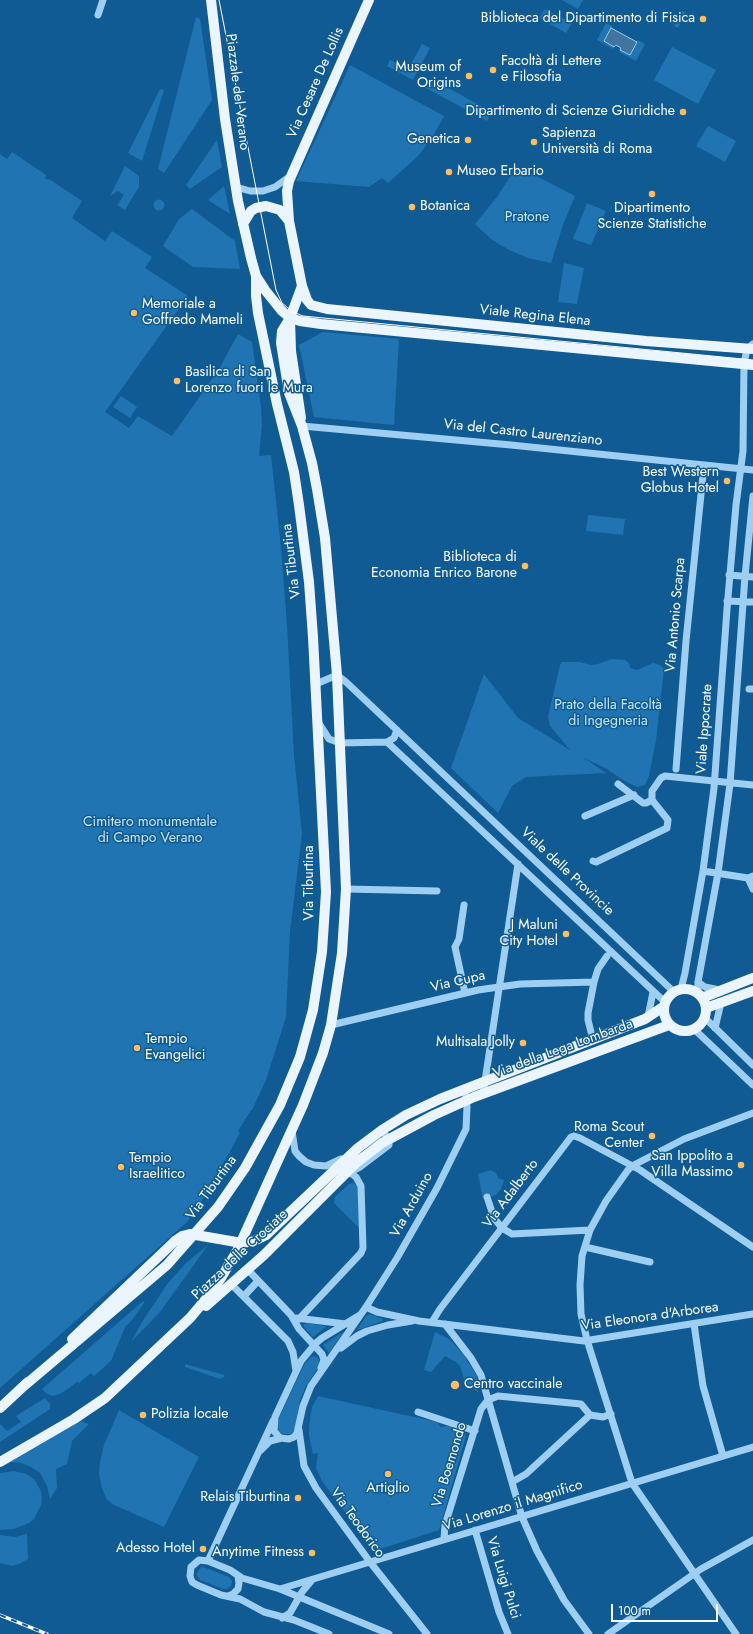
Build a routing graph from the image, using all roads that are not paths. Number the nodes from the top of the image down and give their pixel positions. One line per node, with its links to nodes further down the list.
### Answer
1 (103, 0): 4 (street)
2 (211, 0): 6 (main road, Piazzale del Verano)
3 (369, 0): 5 (main road, Via Cesare De Lollis)
4 (98, 15)
5 (289, 177): 6 (street); 7 (main road)
6 (236, 187): 8 (main road, Piazzale del Verano)
7 (289, 221): 8 (main road); 10 (main road)
8 (243, 224): 9 (main road, Piazzale del Verano)
9 (256, 276): 11 (main road, Piazzale del Verano); 25 (main road, Via Tiburtina)
10 (302, 286): 11 (main road); 12 (main road, Viale Regina Elena)
11 (290, 318): 13 (main road, Viale Regina Elena); 14 (main road)
12 (751, 347): 13 (street, Viale Ippocrate)
13 (749, 365): 16 (street, Viale Ippocrate)
14 (302, 426): 15 (street, Via del Castro Laurenziano); 24 (main road)
15 (704, 465): 16 (street, Via del Castro Laurenziano); 30 (street, Via Antonio Scarpa)
16 (740, 469): 17 (street, Via del Castro Laurenziano); 19 (street, Viale Ippocrate)
17 (753, 470)
18 (753, 496): 20 (street, Viale Ippocrate)
19 (729, 575): 20 (street); 21 (street, Viale Ippocrate)
20 (749, 576): 22 (street, Viale Ippocrate)
21 (727, 601): 22 (street); 31 (street, Viale Ippocrate)
22 (744, 601): 23 (street); 33 (street, Viale Ippocrate)
23 (753, 602)
24 (337, 676): 25 (street); 27 (street, Viale delle Provincie); 29 (main road)
25 (316, 684): 26 (main road, Via Tiburtina)
26 (318, 722): 29 (street); 111 (main road, Via Tiburtina)
27 (397, 730): 28 (street); 38 (street, Viale delle Provincie)
28 (387, 742): 29 (street); 39 (street, Viale delle Provincie)
29 (340, 743): 45 (main road)
30 (676, 769)
31 (714, 782): 33 (street); 36 (street); 42 (street, Viale Ippocrate)
32 (618, 784): 35 (street)
33 (730, 784): 34 (street); 43 (street, Viale Ippocrate)
34 (753, 785)
35 (634, 795): 36 (street); 37 (street)
36 (652, 800): 40 (street)
37 (585, 816)
38 (502, 829): 39 (street, Viale delle Provincie); 49 (street, Viale delle Provincie)
39 (492, 840): 41 (street, Viale delle Provincie)
40 (593, 861)
41 (518, 864): 50 (street, Viale delle Provincie); 55 (street)
42 (703, 871): 43 (street); 56 (street, Viale Ippocrate)
43 (718, 873): 44 (street); 54 (street, Viale Ippocrate)
44 (751, 877): 46 (street)
45 (346, 889): 47 (street); 67 (main road)
46 (753, 889)
47 (437, 891)
48 (464, 905): 60 (street)
49 (614, 934): 50 (street, Viale delle Provincie); 56 (street, Viale delle Provincie)
50 (604, 944): 59 (street, Viale delle Provincie)
51 (607, 956): 53 (street)
52 (753, 978): 57 (main road)
53 (594, 982): 55 (street, Via Cupa); 70 (street)
54 (698, 982): 57 (street); 61 (street, Viale Ippocrate)
55 (500, 986): 60 (street, Via Cupa); 72 (street)
56 (677, 990): 61 (main road); 63 (main road)
57 (723, 990): 61 (main road)
58 (753, 991): 62 (main road)
59 (653, 992): 63 (street, Viale delle Provincie); 65 (street)
60 (465, 993): 67 (street, Via Cupa)
61 (700, 996): 64 (main road)
62 (721, 1003): 64 (main road); 68 (street)
63 (664, 1005): 65 (main road, Via della Lega Lombarda); 66 (main road)
64 (705, 1013): 68 (street); 69 (main road)
65 (648, 1017): 72 (main road, Via della Lega Lombarda)
66 (669, 1025): 69 (main road); 75 (main road, Via della Lega Lombarda)
67 (331, 1026): 78 (main road)
68 (715, 1028): 71 (street)
69 (694, 1029): 73 (street)
70 (591, 1032)
71 (753, 1064)
72 (485, 1081): 74 (main road, Via della Lega Lombarda); 75 (street)
73 (753, 1085)
74 (465, 1089): 76 (street); 79 (main road, Via della Lega Lombarda)
75 (483, 1094): 76 (main road, Via della Lega Lombarda)
76 (466, 1101): 80 (main road, Via della Lega Lombarda); 96 (street, Via Arduino)
77 (753, 1113): 82 (street)
78 (292, 1129): 81 (street); 99 (main road)
79 (382, 1130): 80 (street); 81 (main road, Via della Lega Lombarda)
80 (389, 1140): 83 (main road, Via della Lega Lombarda)
81 (358, 1148): 88 (main road, Via della Lega Lombarda, bridge)
82 (632, 1166): 86 (street, Via Adalberto); 87 (street); 90 (street)
83 (346, 1173): 85 (main road, Via della Lega Lombarda); 100 (street)
84 (487, 1197): 86 (street)
85 (308, 1210): 99 (main road, Piazza delle Crociate)
86 (502, 1228): 87 (street); 102 (street, Via Adalberto)
87 (590, 1230): 89 (street)
88 (175, 1241): 111 (main road, Via Tiburtina)
89 (584, 1247): 91 (street); 106 (street)
90 (753, 1247)
91 (650, 1262)
92 (250, 1272): 93 (street)
93 (258, 1281): 95 (street); 100 (street)
94 (235, 1288): 95 (street)
95 (244, 1296): 109 (street)
96 (366, 1307): 98 (street, Via Arduino); 101 (street)
97 (753, 1314): 105 (street, Via Eleonora d'Arborea)
98 (360, 1315): 103 (street); 108 (street, Via Arduino)
99 (190, 1318): 124 (main road)
100 (296, 1318): 103 (street); 107 (street)
101 (419, 1321): 102 (street, Via Eleonora d'Arborea); 108 (street)
102 (432, 1322): 104 (street, Via Eleonora d'Arborea)
103 (346, 1324): 107 (street)
104 (445, 1324): 106 (street, Via Eleonora d'Arborea); 112 (street)
105 (694, 1324): 106 (street, Via Eleonora d'Arborea); 123 (street)
106 (587, 1340): 115 (street)
107 (314, 1345): 109 (street); 110 (street)
108 (333, 1355): 110 (street, Via Arduino)
109 (296, 1371): 117 (street)
110 (317, 1378): 118 (street, Via Teodorico)
111 (24, 1386): 113 (main road, Via Tiburtina)
112 (488, 1400): 116 (street); 119 (street, Via Boemondo); 125 (street)
113 (0, 1408)
114 (418, 1412): 119 (street)
115 (611, 1414): 116 (street); 126 (street)
116 (590, 1415): 125 (street)
117 (275, 1417): 120 (street); 122 (street)
118 (299, 1430): 120 (street); 132 (street, Via Teodorico)
119 (475, 1431): 129 (street, Via Boemondo)
120 (282, 1438): 122 (street)
121 (753, 1447): 123 (street, Via Lorenzo il Magnifico)
122 (258, 1453): 131 (street)
123 (723, 1456): 126 (street, Via Lorenzo il Magnifico)
124 (0, 1462)
125 (512, 1482): 127 (street)
126 (632, 1483): 127 (street, Via Lorenzo il Magnifico); 133 (street)
127 (522, 1517): 128 (street, Via Lorenzo il Magnifico); 144 (street)
128 (475, 1530): 129 (street, Via Lorenzo il Magnifico); 143 (street, Via Luigi Pulci)
129 (444, 1540): 132 (street, Via Lorenzo il Magnifico)
130 (753, 1540): 133 (street)
131 (208, 1561): 134 (street); 137 (street)
132 (370, 1562): 135 (street, Via Lorenzo il Magnifico); 142 (street, Via Teodorico)
133 (695, 1574): 145 (street); 146 (street)
134 (238, 1576): 136 (street); 137 (street)
135 (313, 1579): 136 (street, Via Lorenzo il Magnifico); 138 (street)
136 (280, 1589): 138 (street)
137 (228, 1596): 139 (street)
138 (298, 1597): 139 (street); 141 (street)
139 (282, 1618): 140 (street)
140 (329, 1634)
141 (389, 1634)
142 (427, 1634)
143 (508, 1634)
144 (589, 1634)
145 (608, 1634)
146 (736, 1634)

